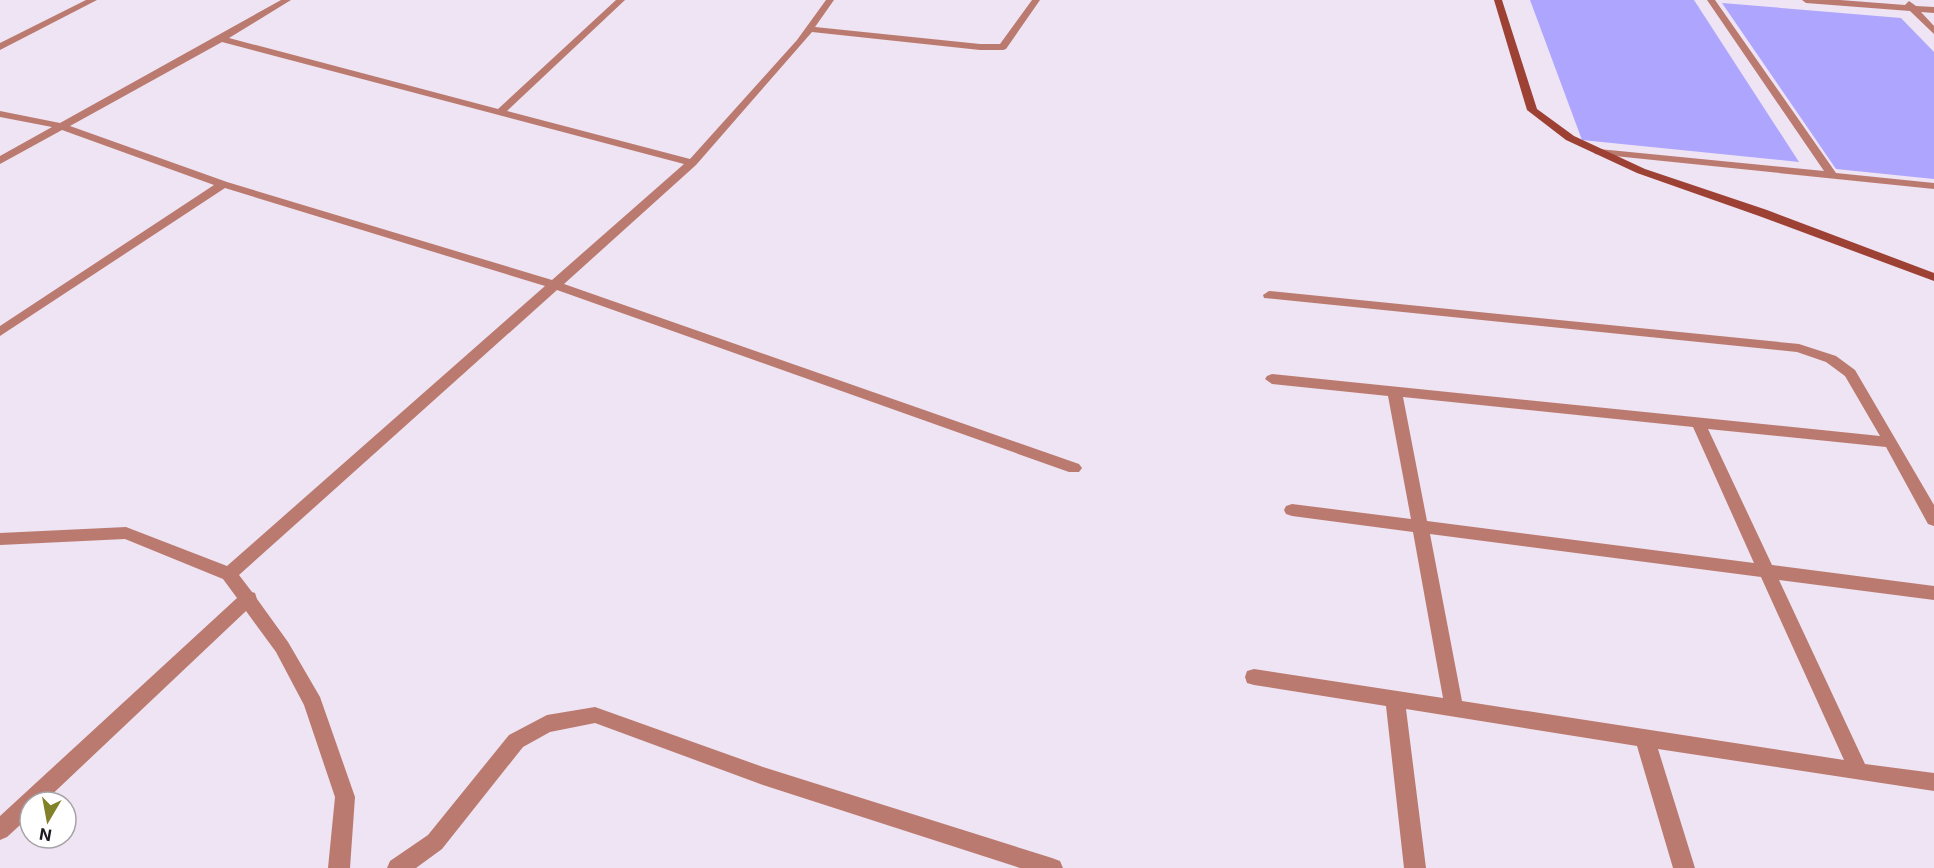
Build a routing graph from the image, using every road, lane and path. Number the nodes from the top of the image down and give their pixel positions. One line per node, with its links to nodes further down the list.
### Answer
1 (93, 0): 15 (street)
2 (287, 0): 14 (street)
3 (621, 0): 16 (street)
4 (830, 0): 12 (street)
5 (1036, 0): 12 (street)
6 (1498, 0): 19 (street)
7 (1712, 0): 22 (street)
8 (1806, 0): 10 (street)
9 (1905, 0): 10 (street)
10 (1913, 8): 11 (street); 13 (street)
11 (1934, 10)
12 (809, 29): 21 (street)
13 (1934, 31)
14 (222, 39): 16 (street); 18 (street)
15 (0, 47)
16 (500, 112): 21 (street)
17 (0, 114): 18 (street)
18 (60, 126): 20 (street); 23 (street)
19 (1599, 152): 22 (street); 25 (street)
20 (0, 161)
21 (692, 163): 26 (street)
22 (1833, 176): 24 (street)
23 (223, 184): 26 (street); 28 (street)
24 (1934, 186)
25 (1934, 277)
26 (555, 285): 33 (street); 39 (street)
27 (1269, 295): 32 (street)
28 (0, 332)
29 (1272, 379): 30 (street)
30 (1395, 392): 31 (street); 36 (street)
31 (1698, 422): 32 (street); 38 (street)
32 (1891, 442): 35 (street)
33 (1074, 468)
34 (1292, 510): 36 (street)
35 (1934, 520)
36 (1422, 528): 38 (street); 44 (street)
37 (0, 539): 39 (street)
38 (1769, 573): 40 (street); 46 (street)
39 (229, 574): 41 (street)
40 (1934, 593)
41 (249, 598): 48 (street); 49 (street)
42 (1254, 677): 43 (street)
43 (1395, 700): 44 (street); 52 (street)
44 (1454, 708): 45 (street)
45 (1645, 739): 46 (street); 53 (street)
46 (1859, 772): 47 (street)
47 (1934, 782)
48 (0, 830)
49 (339, 868)
50 (398, 868): 51 (street)
51 (1052, 868)
52 (1415, 868)
53 (1684, 868)

